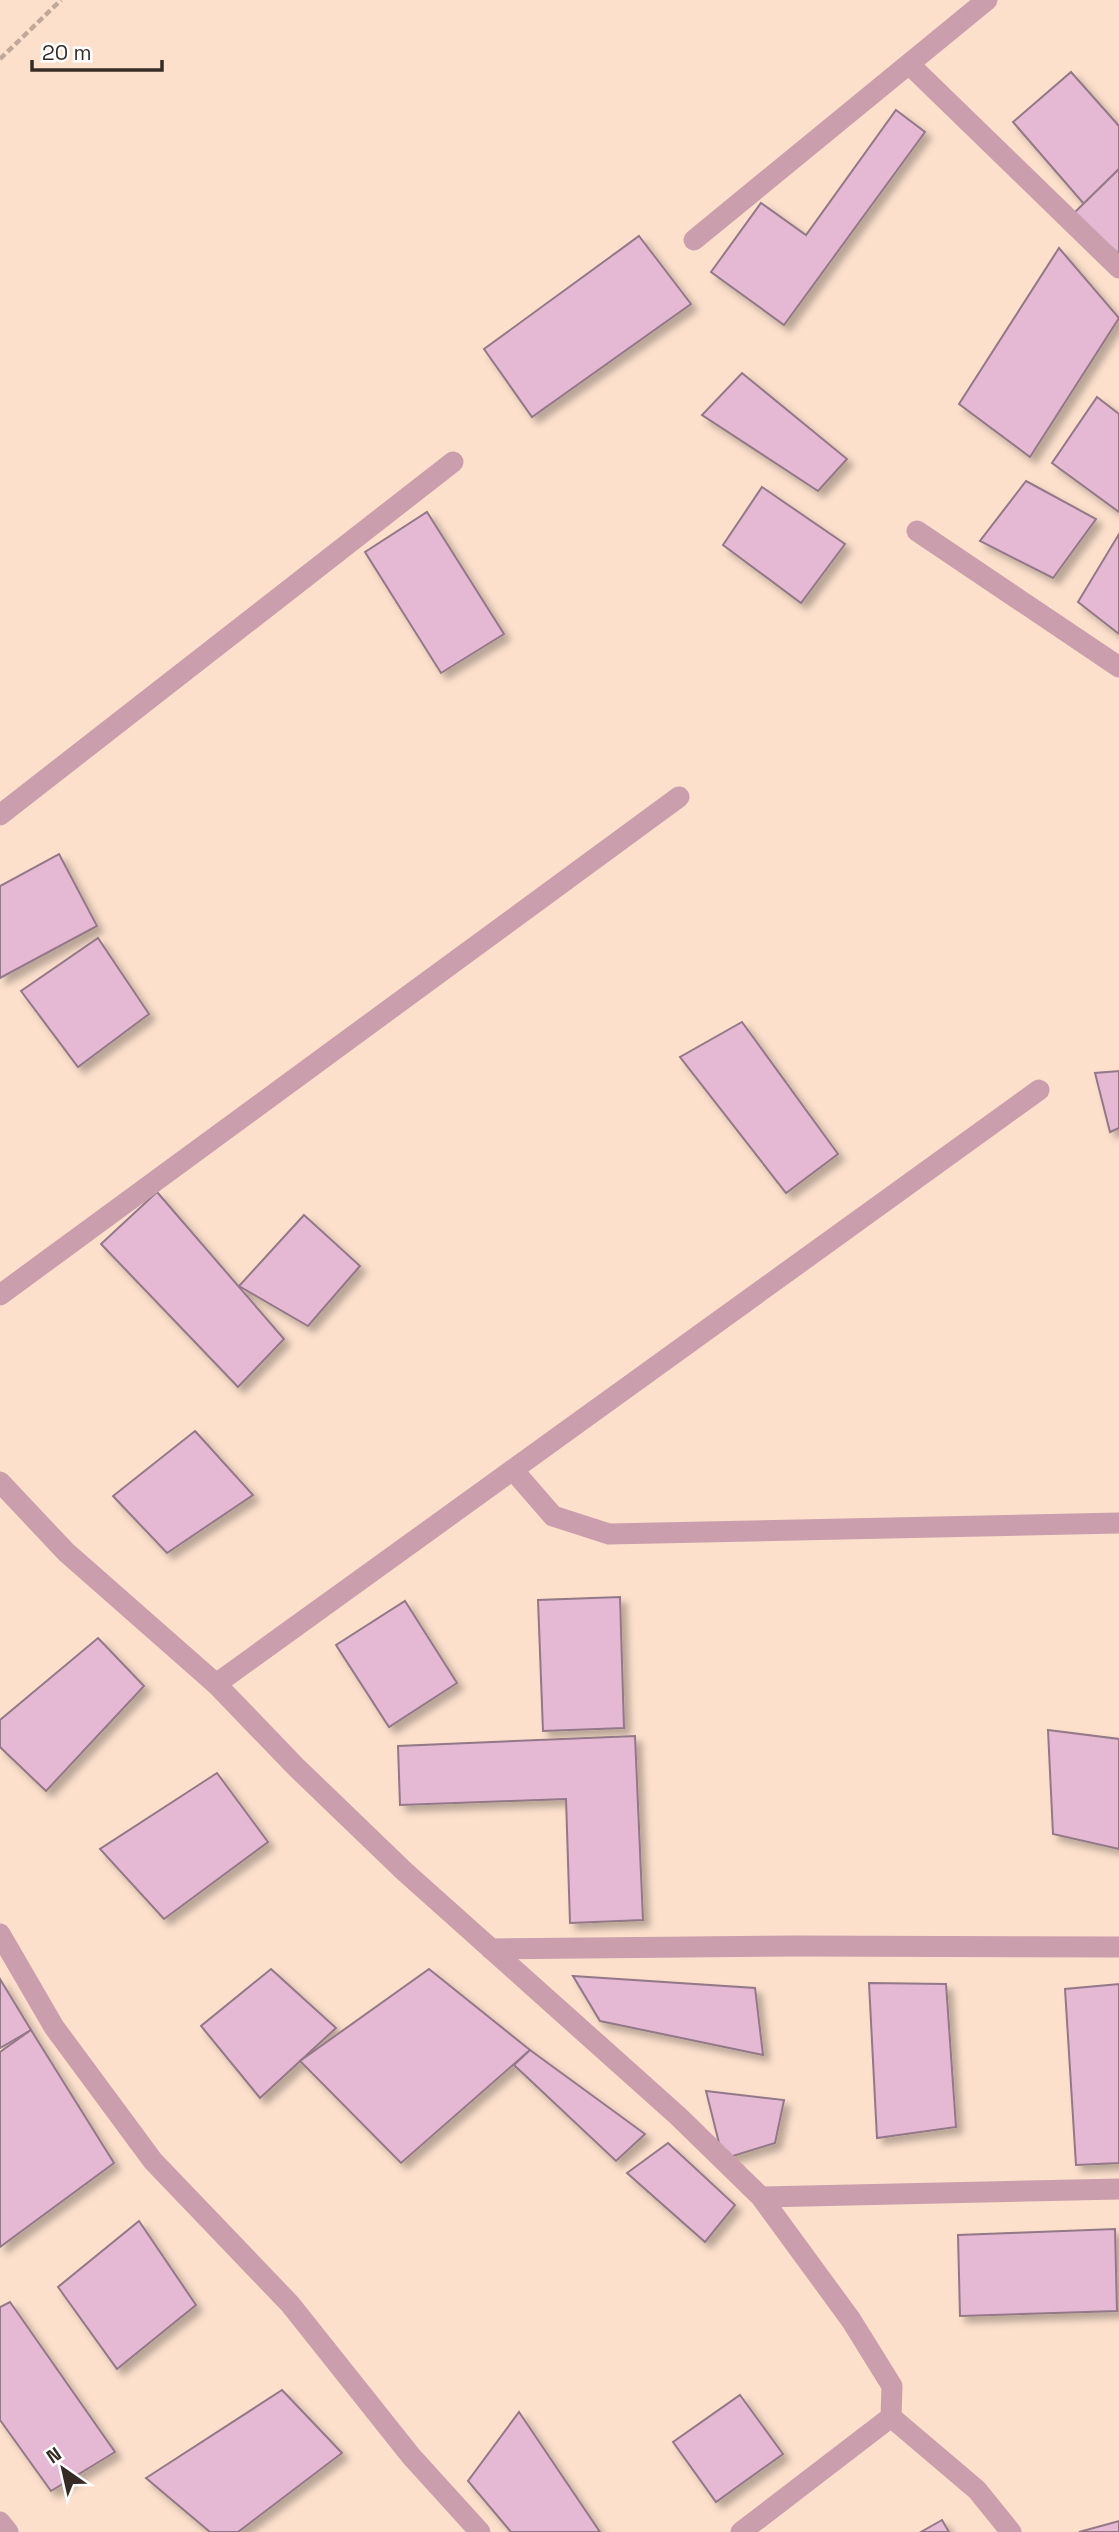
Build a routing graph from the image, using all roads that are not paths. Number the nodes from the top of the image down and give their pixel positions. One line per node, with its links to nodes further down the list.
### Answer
1 (987, 0): 2 (street)
2 (909, 64): 3 (street); 4 (street)
3 (694, 240)
4 (1119, 268)
5 (453, 462): 9 (street)
6 (917, 531): 7 (street)
7 (1119, 667)
8 (679, 797): 11 (street)
9 (0, 815)
10 (1039, 1090): 12 (street)
11 (0, 1295)
12 (513, 1470): 14 (street); 15 (street)
13 (0, 1482): 15 (street)
14 (1119, 1523)
15 (216, 1684): 18 (street)
16 (0, 1934): 24 (street)
17 (1119, 1947): 18 (street)
18 (491, 1949): 20 (street)
19 (1119, 2189): 20 (street)
20 (761, 2197): 21 (street)
21 (891, 2417): 25 (street); 26 (street)
22 (0, 2522): 23 (street)
23 (8, 2532)
24 (480, 2532)
25 (741, 2532)
26 (1011, 2532)

